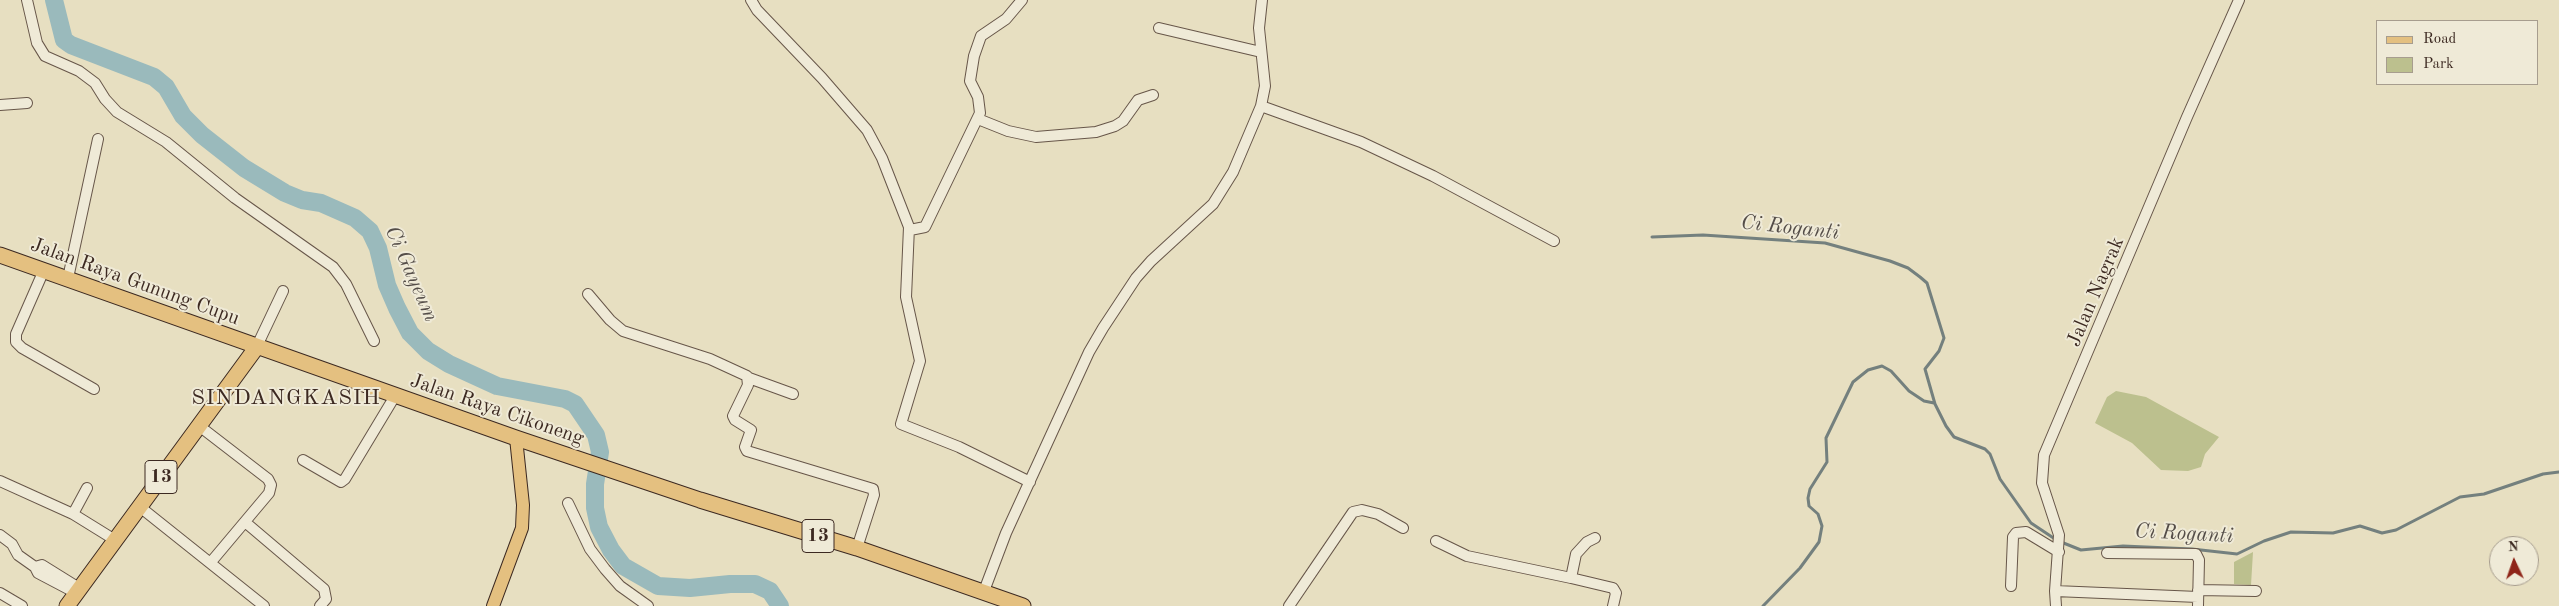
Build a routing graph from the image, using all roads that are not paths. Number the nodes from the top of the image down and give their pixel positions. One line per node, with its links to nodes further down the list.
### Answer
1 (27, 0): 21 (street)
2 (751, 0): 14 (street)
3 (1022, 0): 12 (street)
4 (1262, 0): 7 (street)
5 (2239, 0): 43 (street, Jalan Nagrak)
6 (1159, 28): 7 (street)
7 (1261, 52): 11 (street)
8 (1153, 95): 12 (street)
9 (27, 103): 10 (street)
10 (0, 105)
11 (1261, 106): 15 (street); 31 (street)
12 (978, 119): 14 (street)
13 (98, 139): 18 (street)
14 (910, 230): 31 (street)
15 (1554, 241)
16 (0, 255): 17 (highway, Jalan Raya Gunung Cupu / 13)
17 (44, 270): 18 (highway, Jalan Raya Gunung Cupu / 13); 24 (street)
18 (68, 278): 22 (highway, Jalan Raya Gunung Cupu / 13)
19 (283, 291): 22 (street)
20 (588, 294): 23 (street)
21 (374, 341)
22 (256, 348): 26 (highway, Jalan Raya Cikoneng / 13); 27 (highway, 13)
23 (749, 378): 25 (street); 42 (street)
24 (94, 389)
25 (793, 394)
26 (394, 396): 28 (highway, Jalan Raya Cikoneng / 13); 29 (street)
27 (198, 426): 34 (highway, 13); 36 (street)
28 (516, 438): 42 (highway, Jalan Raya Cikoneng / 13); 59 (main road)
29 (303, 460)
30 (0, 481): 35 (street)
31 (1030, 482): 49 (street)
32 (87, 488): 35 (street)
33 (568, 503): 60 (street)
34 (140, 507): 40 (highway, 13); 45 (street)
35 (74, 514): 40 (street)
36 (245, 522): 45 (street); 58 (street)
37 (1403, 528): 62 (street)
38 (0, 535): 48 (street)
39 (1595, 538): 46 (street)
40 (115, 540): 48 (highway, 13)
41 (1436, 541): 46 (street)
42 (857, 548): 49 (highway, 13)
43 (2059, 552): 47 (street); 50 (street, Jalan Nagrak)
44 (2107, 553): 53 (street)
45 (211, 562): 57 (street)
46 (1571, 578): 63 (street)
47 (2012, 586)
48 (77, 590): 56 (highway, 13)
49 (984, 591): 61 (highway, 13)
50 (2055, 591): 54 (street); 64 (street, Jalan Nagrak)
51 (2256, 591): 53 (street)
52 (0, 594): 55 (street)
53 (2198, 598): 54 (street)
54 (2185, 602)
55 (22, 606)
56 (67, 606)
57 (264, 606)
58 (320, 606)
59 (493, 606)
60 (648, 606)
61 (1023, 606)
62 (1289, 606)
63 (1613, 606)
64 (2056, 606)

